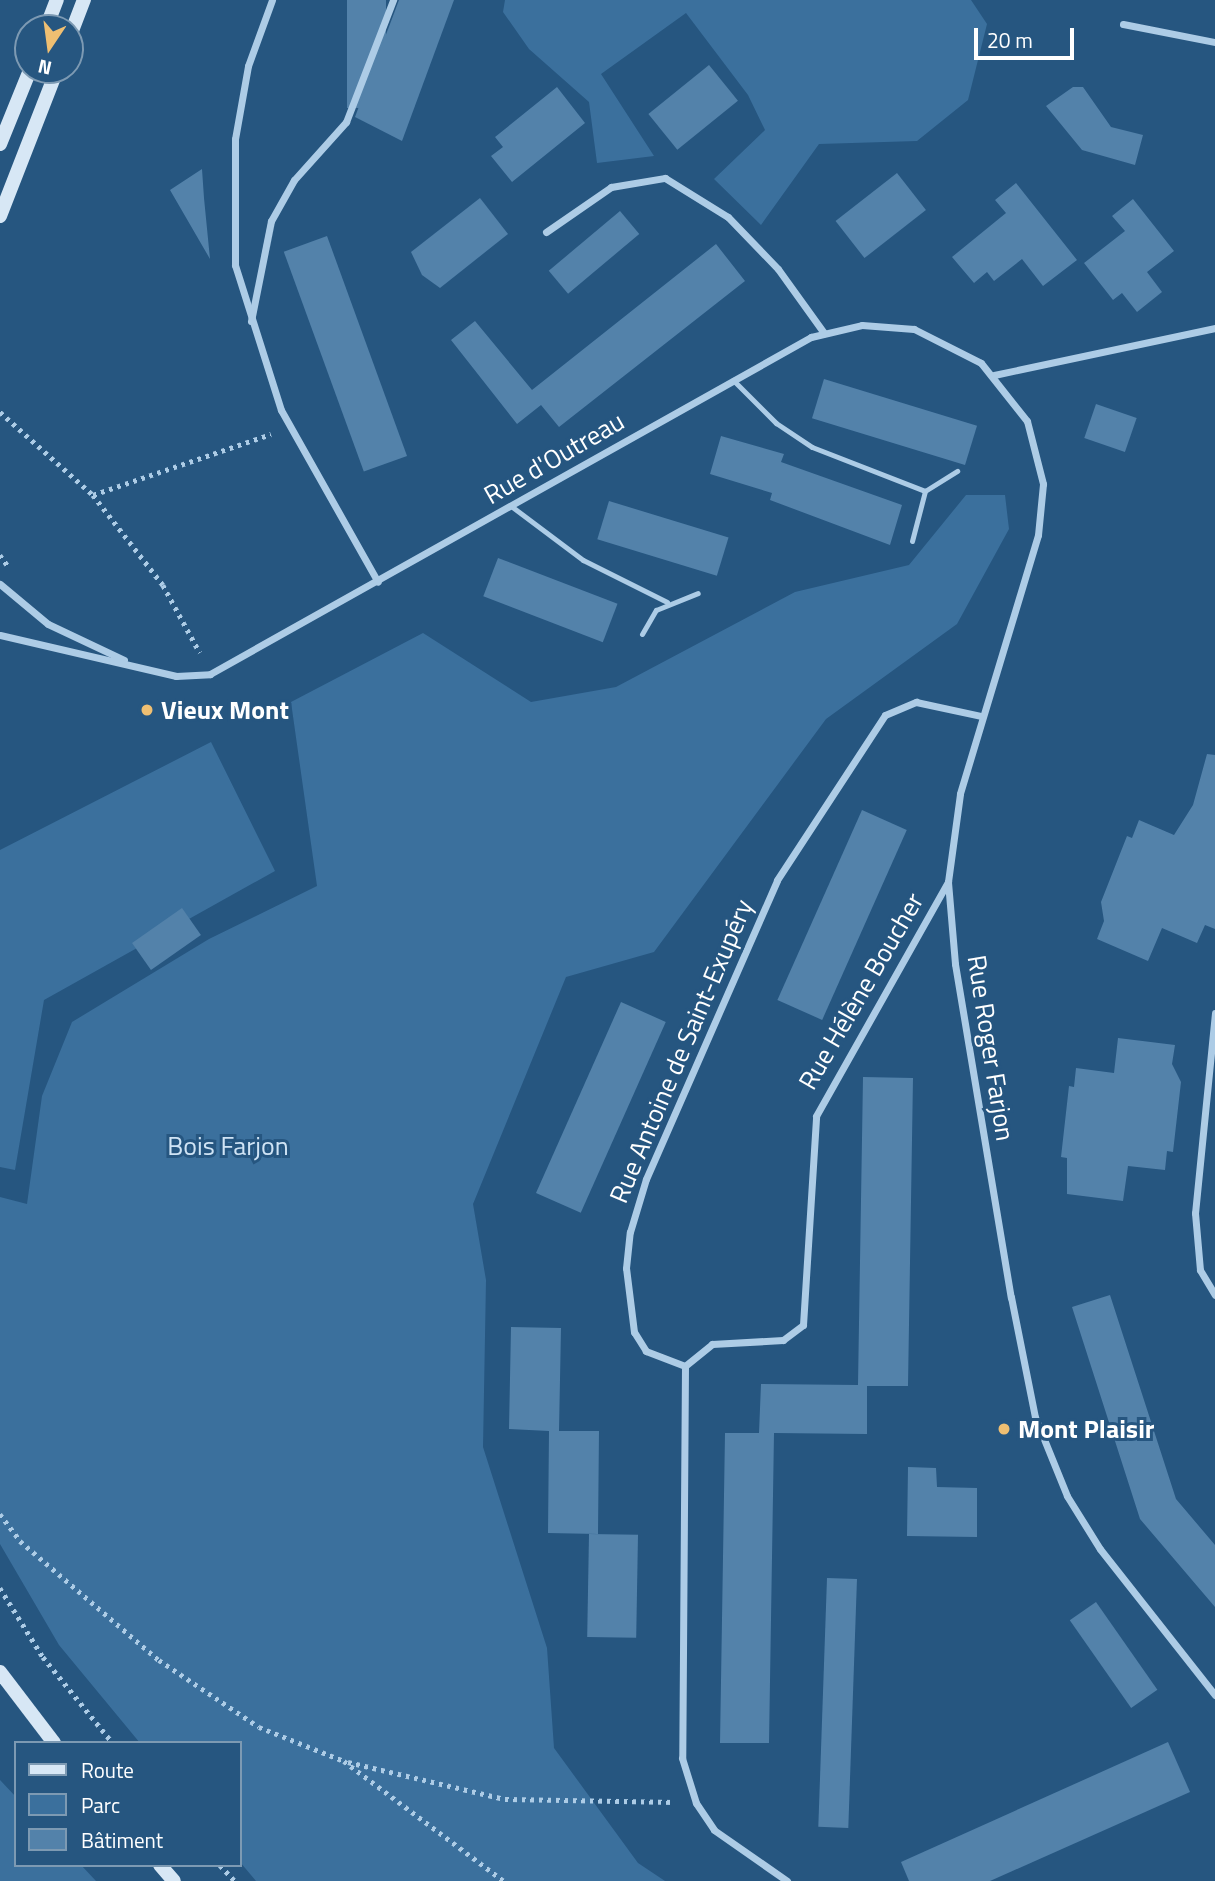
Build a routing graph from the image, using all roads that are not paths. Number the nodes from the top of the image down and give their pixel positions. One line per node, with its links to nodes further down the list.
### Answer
1 (272, 0): 10 (street)
2 (393, 0): 10 (street)
3 (1123, 24): 4 (street)
4 (1215, 42)
5 (24, 84): 7 (main road)
6 (52, 84): 8 (main road)
7 (0, 144)
8 (0, 216)
9 (546, 232): 12 (street)
10 (250, 326): 19 (street)
11 (1215, 328): 13 (street)
12 (824, 333): 13 (street, Rue d'Outreau); 14 (street, Rue d'Outreau)
13 (994, 375): 26 (street, Rue Roger Farjon)
14 (733, 380): 16 (lane); 17 (street, Rue d'Outreau)
15 (957, 471): 16 (lane)
16 (925, 491): 18 (lane)
17 (511, 506): 19 (street, Rue d'Outreau); 22 (lane)
18 (912, 541)
19 (378, 582): 25 (street, Rue d'Outreau)
20 (0, 584): 25 (street, Rue d'Outreau)
21 (698, 593): 22 (lane)
22 (667, 601): 23 (lane)
23 (642, 634)
24 (0, 635): 25 (street, Rue d'Outreau)
25 (137, 666)
26 (981, 716): 27 (street, Rue Roger Farjon); 30 (street, Rue Antoine de Saint-Exupéry)
27 (948, 882): 30 (street, Rue Hélène Boucher); 32 (street, Rue Roger Farjon)
28 (1215, 1013): 29 (street)
29 (1215, 1295)
30 (685, 1366): 36 (street)
31 (0, 1672): 33 (main road)
32 (1215, 1695)
33 (52, 1741)
34 (162, 1867): 35 (main road)
35 (174, 1881)
36 (787, 1881)

